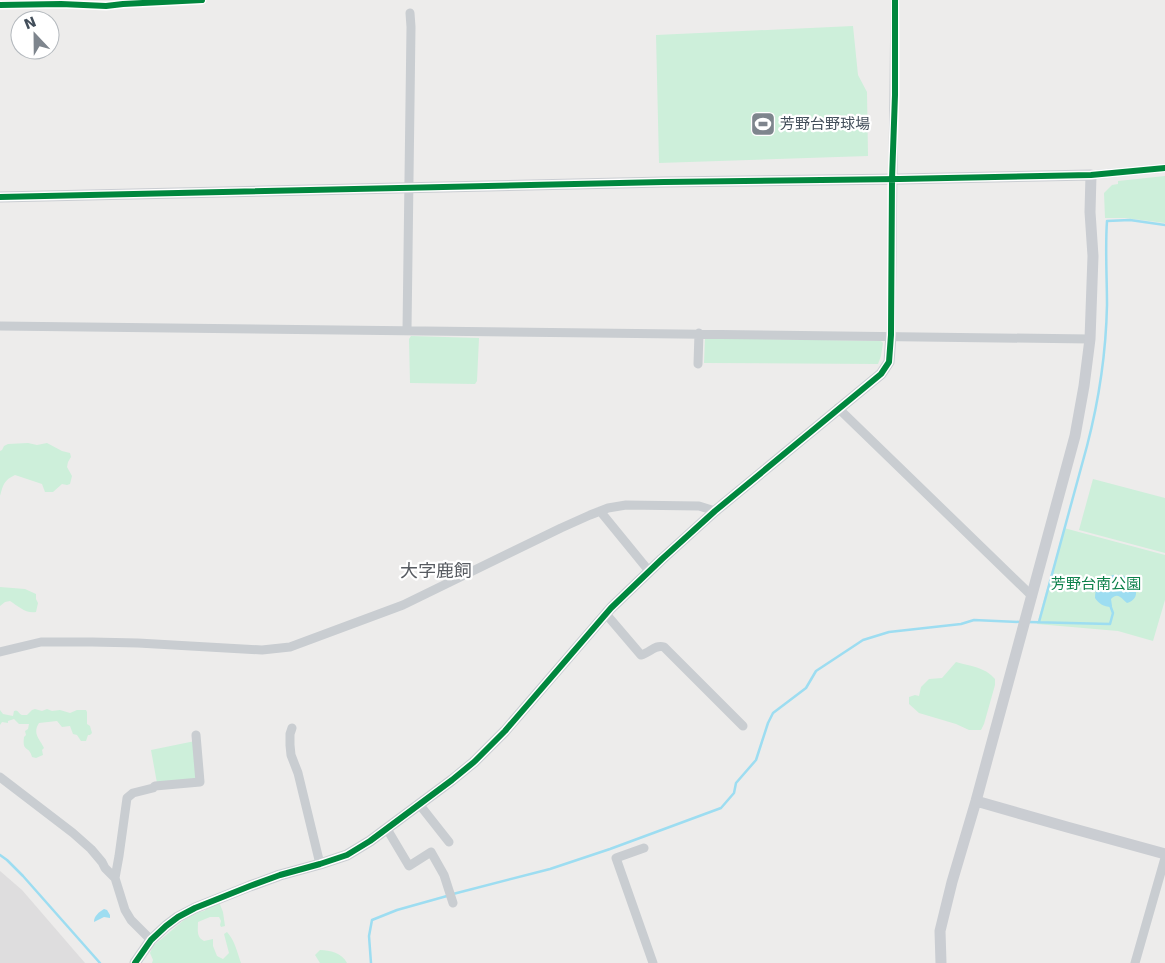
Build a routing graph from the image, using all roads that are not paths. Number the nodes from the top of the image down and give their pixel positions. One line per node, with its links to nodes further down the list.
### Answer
1 (895, 0): 5 (street)
2 (410, 13): 6 (street)
3 (1165, 168): 4 (street)
4 (1091, 175): 5 (street); 12 (street)
5 (892, 179): 6 (street); 11 (street)
6 (409, 188): 7 (street); 9 (street)
7 (0, 197)
8 (0, 326): 9 (street)
9 (407, 330): 10 (street)
10 (699, 333): 11 (street); 13 (street)
11 (891, 335): 12 (street); 14 (street)
12 (1090, 339): 18 (street)
13 (698, 364)
14 (838, 408): 16 (street); 18 (street)
15 (600, 511): 16 (street); 17 (street); 20 (street)
16 (715, 511): 17 (street)
17 (649, 571): 19 (street)
18 (1032, 596): 25 (street)
19 (606, 614): 21 (street); 26 (street)
20 (0, 652)
21 (743, 726)
22 (292, 728): 31 (street)
23 (196, 736): 32 (street)
24 (0, 777): 32 (street)
25 (976, 801): 30 (street); 37 (street)
26 (419, 804): 27 (street); 28 (street)
27 (387, 829): 31 (street); 33 (street)
28 (449, 842)
29 (644, 848): 36 (street)
30 (1165, 856): 38 (street)
31 (320, 864): 34 (street)
32 (114, 878): 34 (street)
33 (453, 903)
34 (151, 940): 35 (street)
35 (135, 963)
36 (654, 963)
37 (942, 963)
38 (1135, 963)

